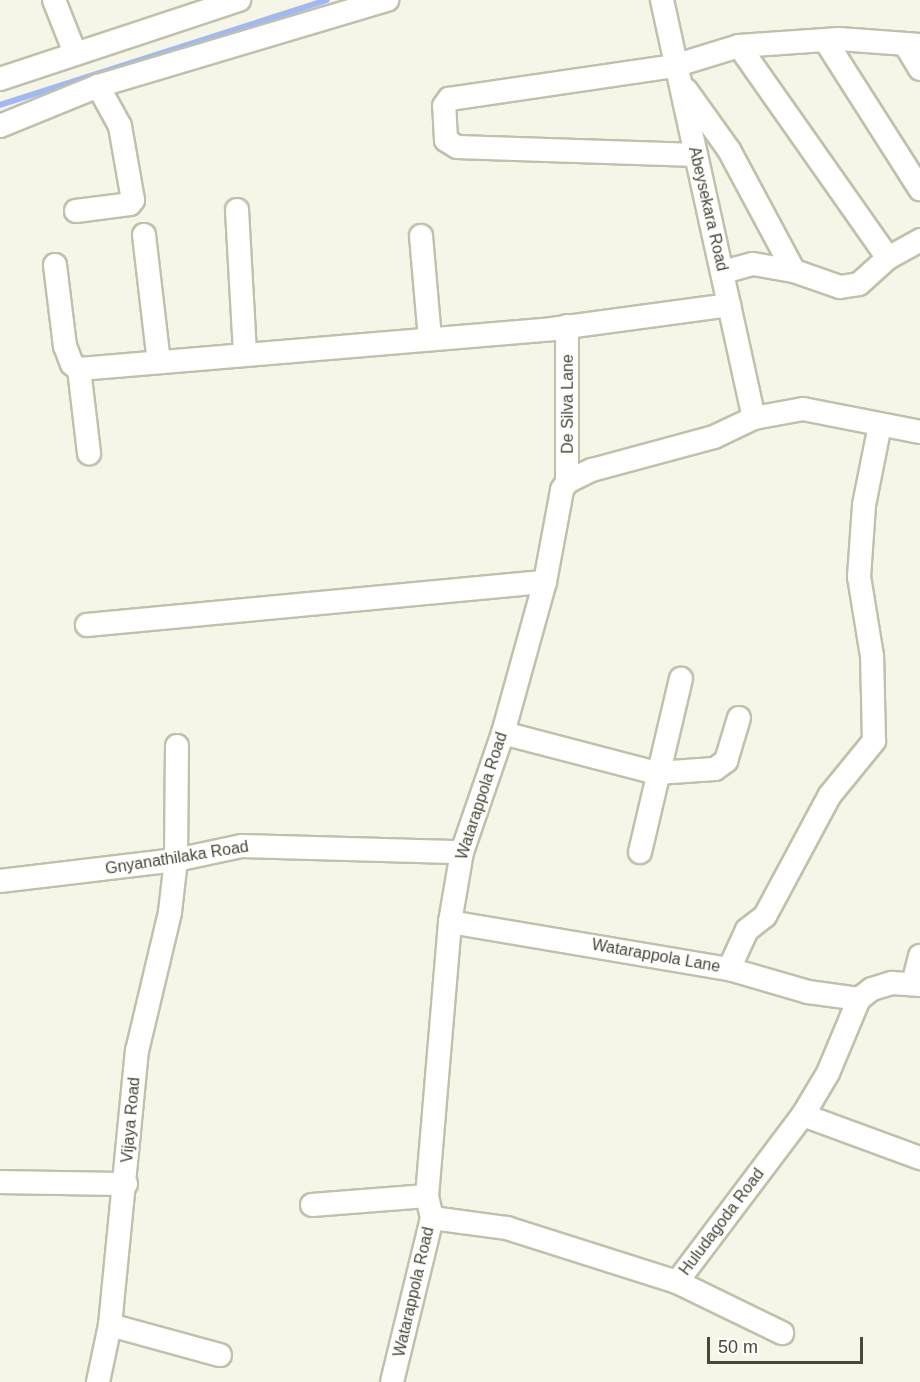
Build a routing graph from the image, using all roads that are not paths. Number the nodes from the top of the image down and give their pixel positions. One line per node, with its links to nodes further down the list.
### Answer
1 (54, 0): 9 (street)
2 (239, 0): 5 (street)
3 (387, 0): 13 (street)
4 (662, 0): 11 (street, Abeysekara Road)
5 (185, 8): 9 (street)
6 (825, 40): 7 (street); 8 (street); 16 (street)
7 (912, 45): 10 (street)
8 (739, 46): 11 (street); 22 (street)
9 (75, 53): 12 (street)
10 (920, 69)
11 (676, 72): 15 (street, Abeysekara Road); 15 (street); 24 (street)
12 (0, 79)
13 (98, 86): 14 (street); 18 (street)
14 (0, 126)
15 (696, 155): 25 (street, Abeysekara Road)
16 (920, 189)
17 (237, 210): 29 (street)
18 (76, 211)
19 (144, 235): 30 (street)
20 (421, 236): 28 (street)
21 (920, 240): 22 (street)
22 (888, 258): 24 (street)
23 (55, 264): 31 (street)
24 (794, 271): 25 (street)
25 (723, 272): 26 (street, Abeysekara Road)
26 (729, 305): 27 (street); 32 (street, Abeysekara Road)
27 (567, 327): 28 (street); 36 (street, De Silva Lane)
28 (430, 339): 29 (street)
29 (245, 355): 30 (street)
30 (159, 362): 31 (street)
31 (79, 369): 35 (street)
32 (754, 418): 33 (street); 36 (street)
33 (880, 425): 34 (street); 50 (street)
34 (920, 432)
35 (89, 453)
36 (567, 482): 37 (street, Watarappola Road)
37 (545, 582): 38 (street); 41 (street, Watarappola Road)
38 (87, 625)
39 (681, 680): 43 (street)
40 (740, 718): 43 (street)
41 (503, 733): 43 (street); 44 (street, Watarappola Road)
42 (177, 746): 46 (street, Vijaya Road)
43 (657, 773): 45 (street)
44 (462, 852): 46 (street, Gnyanathilaka Road); 48 (street, Watarappola Road)
45 (640, 852)
46 (176, 861): 47 (street, Gnyanathilaka Road); 56 (street, Vijaya Road)
47 (0, 880)
48 (450, 922): 50 (street, Watarappola Lane); 58 (street, Watarappola Road)
49 (920, 956): 51 (street)
50 (729, 969): 52 (street, Watarappola Lane)
51 (917, 984): 52 (street)
52 (859, 999): 53 (street, Huludagoda Road)
53 (803, 1115): 54 (street); 59 (street, Huludagoda Road)
54 (920, 1158)
55 (0, 1182): 56 (street)
56 (126, 1184): 60 (street, Vijaya Road)
57 (312, 1205): 58 (street, Huludagoda Road)
58 (430, 1207): 59 (street, Huludagoda Road); 64 (street, Watarappola Road)
59 (677, 1281): 61 (street)
60 (110, 1325): 62 (street); 63 (street, Vijaya Road)
61 (782, 1333)
62 (219, 1356)
63 (98, 1382)
64 (392, 1382)

